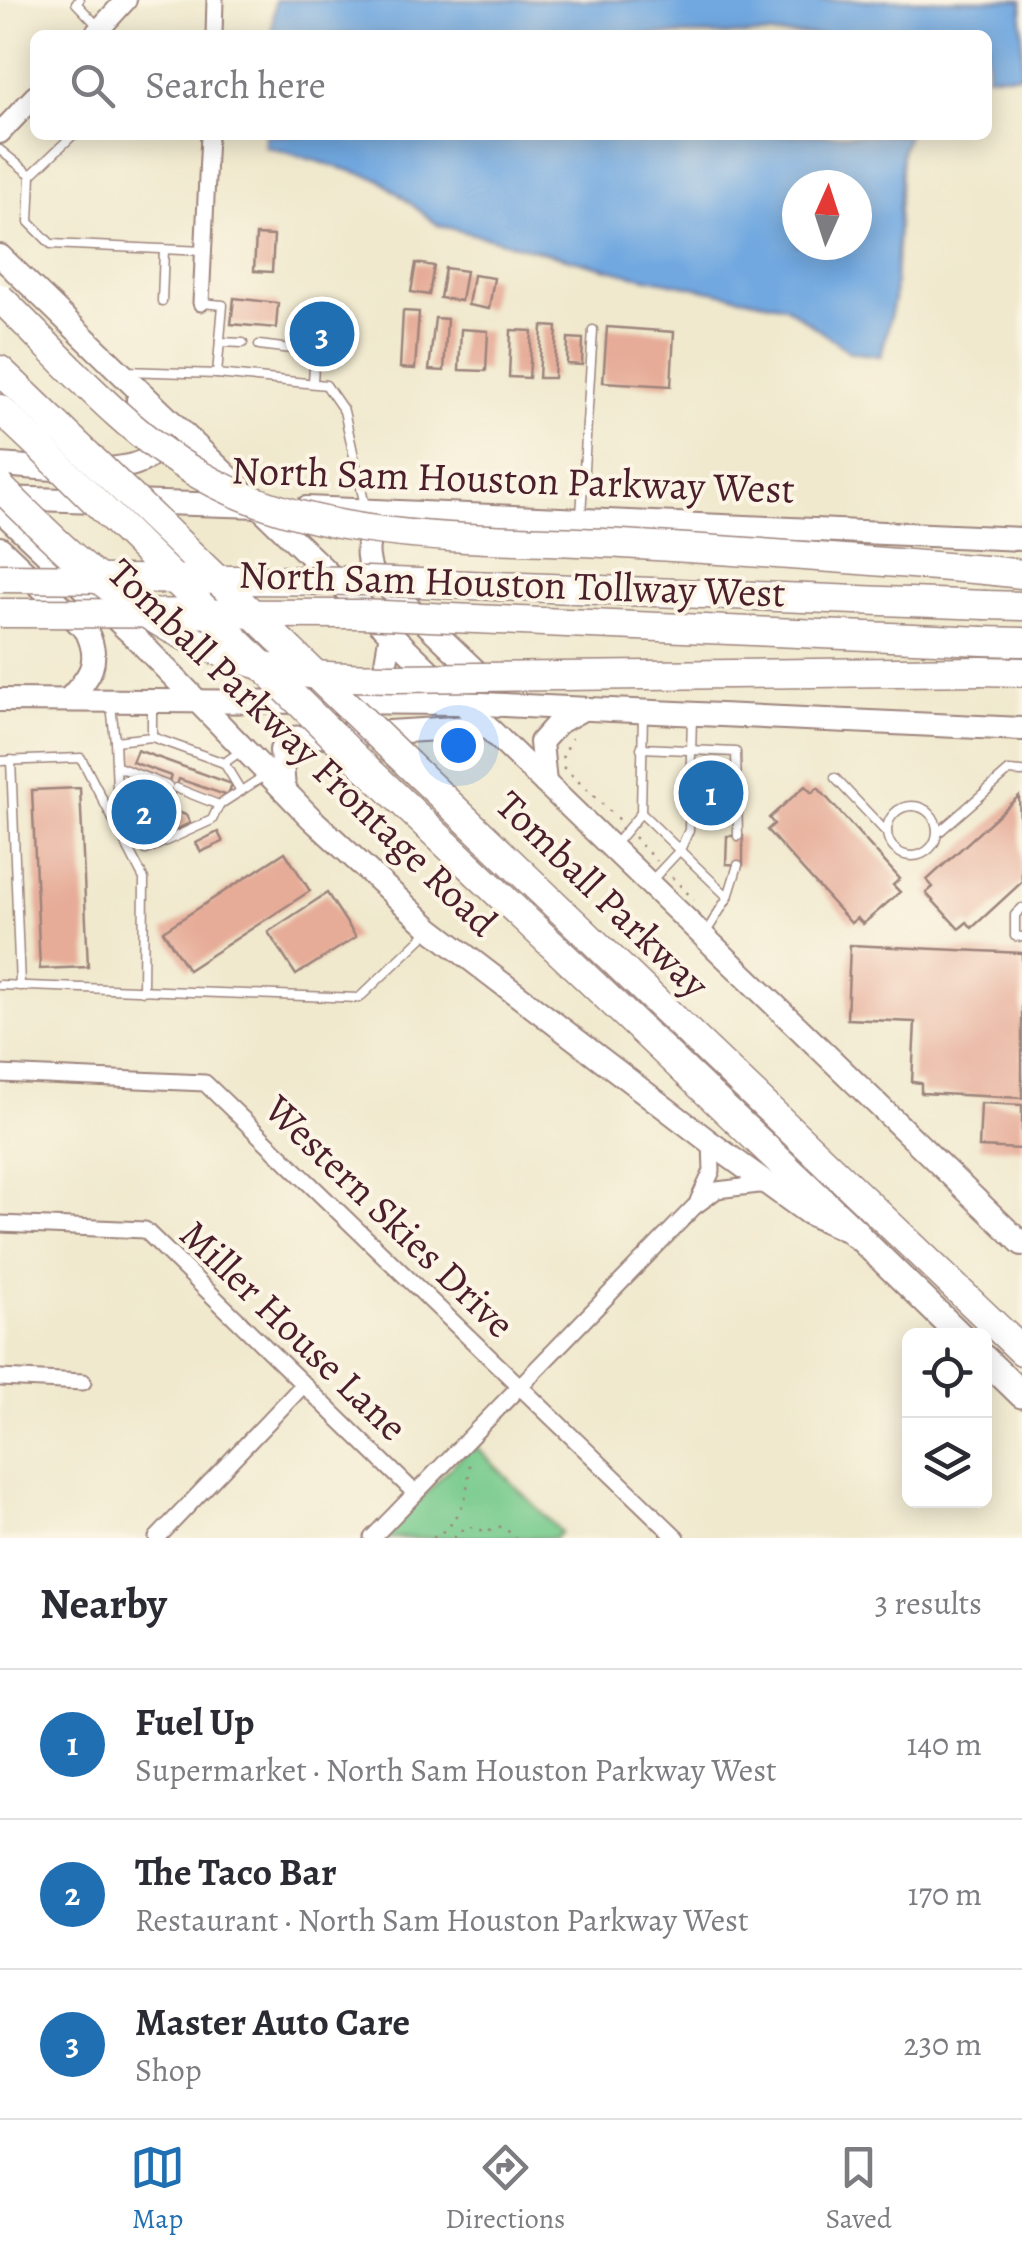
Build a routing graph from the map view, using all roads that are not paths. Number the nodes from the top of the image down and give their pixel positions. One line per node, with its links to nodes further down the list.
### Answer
1 (79, 0): 4 (lane)
2 (126, 0): 5 (street)
3 (215, 0): 6 (street)
4 (96, 30)
5 (99, 30)
6 (214, 30)
7 (30, 101): 8 (street)
8 (0, 133)
9 (67, 140): 12 (lane)
10 (209, 140): 14 (street)
11 (0, 150): 12 (lane)
12 (31, 175): 13 (lane)
13 (164, 250): 14 (lane); 17 (lane)
14 (204, 252): 18 (street)
15 (0, 256): 24 (main road)
16 (0, 298): 41 (highway, bridge)
17 (162, 301)
18 (201, 303): 20 (lane)
19 (594, 330): 37 (lane)
20 (220, 342): 21 (lane); 25 (lane)
21 (244, 344)
22 (259, 345): 26 (lane)
23 (0, 370): 28 (highway, Tomball Parkway)
24 (121, 370): 25 (lane); 29 (main road); 33 (main road)
25 (218, 374): 26 (lane)
26 (312, 381): 35 (lane)
27 (0, 408): 28 (highway, Tomball Parkway)
28 (49, 436): 96 (highway, Tomball Parkway, bridge); 99 (highway, Tomball Parkway, bridge)
29 (0, 465)
30 (0, 487): 47 (highway, bridge)
31 (0, 498): 32 (main road, North Sam Houston Parkway West)
32 (101, 500): 33 (main road, North Sam Houston Parkway West); 40 (main road)
33 (260, 506): 35 (main road, North Sam Houston Parkway West); 45 (main road)
34 (0, 510): 40 (main road, Tomball Parkway Frontage Road)
35 (366, 510): 36 (main road, North Sam Houston Parkway West)
36 (402, 512): 37 (main road, North Sam Houston Parkway West); 55 (main road)
37 (580, 520): 38 (main road, North Sam Houston Parkway West)
38 (1022, 539)
39 (0, 548): 49 (main road)
40 (64, 570): 52 (main road, Tomball Parkway Frontage Road)
41 (1022, 574)
42 (0, 578): 43 (highway, North Sam Houston Tollway West, bridge)
43 (1022, 606)
44 (0, 613): 46 (highway, North Sam Houston Tollway West, bridge)
45 (392, 632): 53 (main road); 54 (main road)
46 (1022, 642)
47 (1022, 672)
48 (0, 700): 49 (main road)
49 (68, 700): 50 (main road)
50 (111, 701): 51 (main road); 62 (lane)
51 (152, 701): 52 (main road); 61 (lane)
52 (196, 701): 53 (main road); 65 (main road, Tomball Parkway Frontage Road)
53 (352, 702): 54 (main road)
54 (461, 703): 55 (main road); 59 (main road)
55 (532, 706): 56 (main road)
56 (587, 707): 57 (main road); 70 (main road)
57 (644, 710): 58 (main road); 63 (lane)
58 (692, 712): 60 (main road); 64 (lane)
59 (487, 726): 70 (main road); 72 (main road)
60 (1022, 729)
61 (152, 737): 62 (lane); 65 (lane)
62 (115, 741): 68 (lane)
63 (642, 748): 64 (lane); 75 (lane)
64 (692, 749): 78 (lane); 80 (lane)
65 (233, 756): 72 (main road, Tomball Parkway Frontage Road); 73 (lane)
66 (11, 760): 67 (lane); 89 (lane); 90 (lane)
67 (0, 761)
68 (119, 772): 74 (lane); 74 (lane)
69 (1022, 772): 77 (lane)
70 (549, 777): 79 (main road)
71 (835, 778): 76 (lane)
72 (276, 782): 73 (lane); 86 (main road, Tomball Parkway Frontage Road)
73 (241, 791): 74 (lane)
74 (218, 805)
75 (641, 813): 79 (lane); 80 (lane)
76 (887, 833): 77 (lane); 77 (lane)
77 (938, 833)
78 (738, 836)
79 (612, 848): 82 (main road)
80 (680, 850): 82 (lane); 83 (lane)
81 (738, 865): 83 (lane)
82 (656, 876): 85 (main road)
83 (728, 897): 85 (lane)
84 (1022, 908): 87 (lane)
85 (710, 928): 97 (main road)
86 (431, 929): 90 (lane); 92 (main road, Tomball Parkway Frontage Road)
87 (1022, 936)
88 (0, 985): 89 (lane)
89 (20, 986): 90 (lane)
90 (144, 991)
91 (0, 1074): 104 (street, Western Skies Drive)
92 (710, 1143): 93 (main road, Tomball Parkway Frontage Road); 94 (street)
93 (768, 1184): 94 (street); 96 (main road, Tomball Parkway Frontage Road)
94 (694, 1208): 104 (street)
95 (0, 1224): 103 (street, Miller House Lane)
96 (856, 1234): 98 (main road, Tomball Parkway)
97 (1022, 1244)
98 (953, 1328)
99 (1022, 1351)
100 (992, 1366): 105 (main road)
101 (0, 1378): 102 (street)
102 (83, 1382)
103 (304, 1384): 106 (street, Miller House Lane); 107 (street)
104 (519, 1385): 106 (street); 109 (street, Western Skies Drive)
105 (1022, 1395)
106 (415, 1493): 108 (street)
107 (157, 1538)
108 (372, 1538)
109 (677, 1538)

